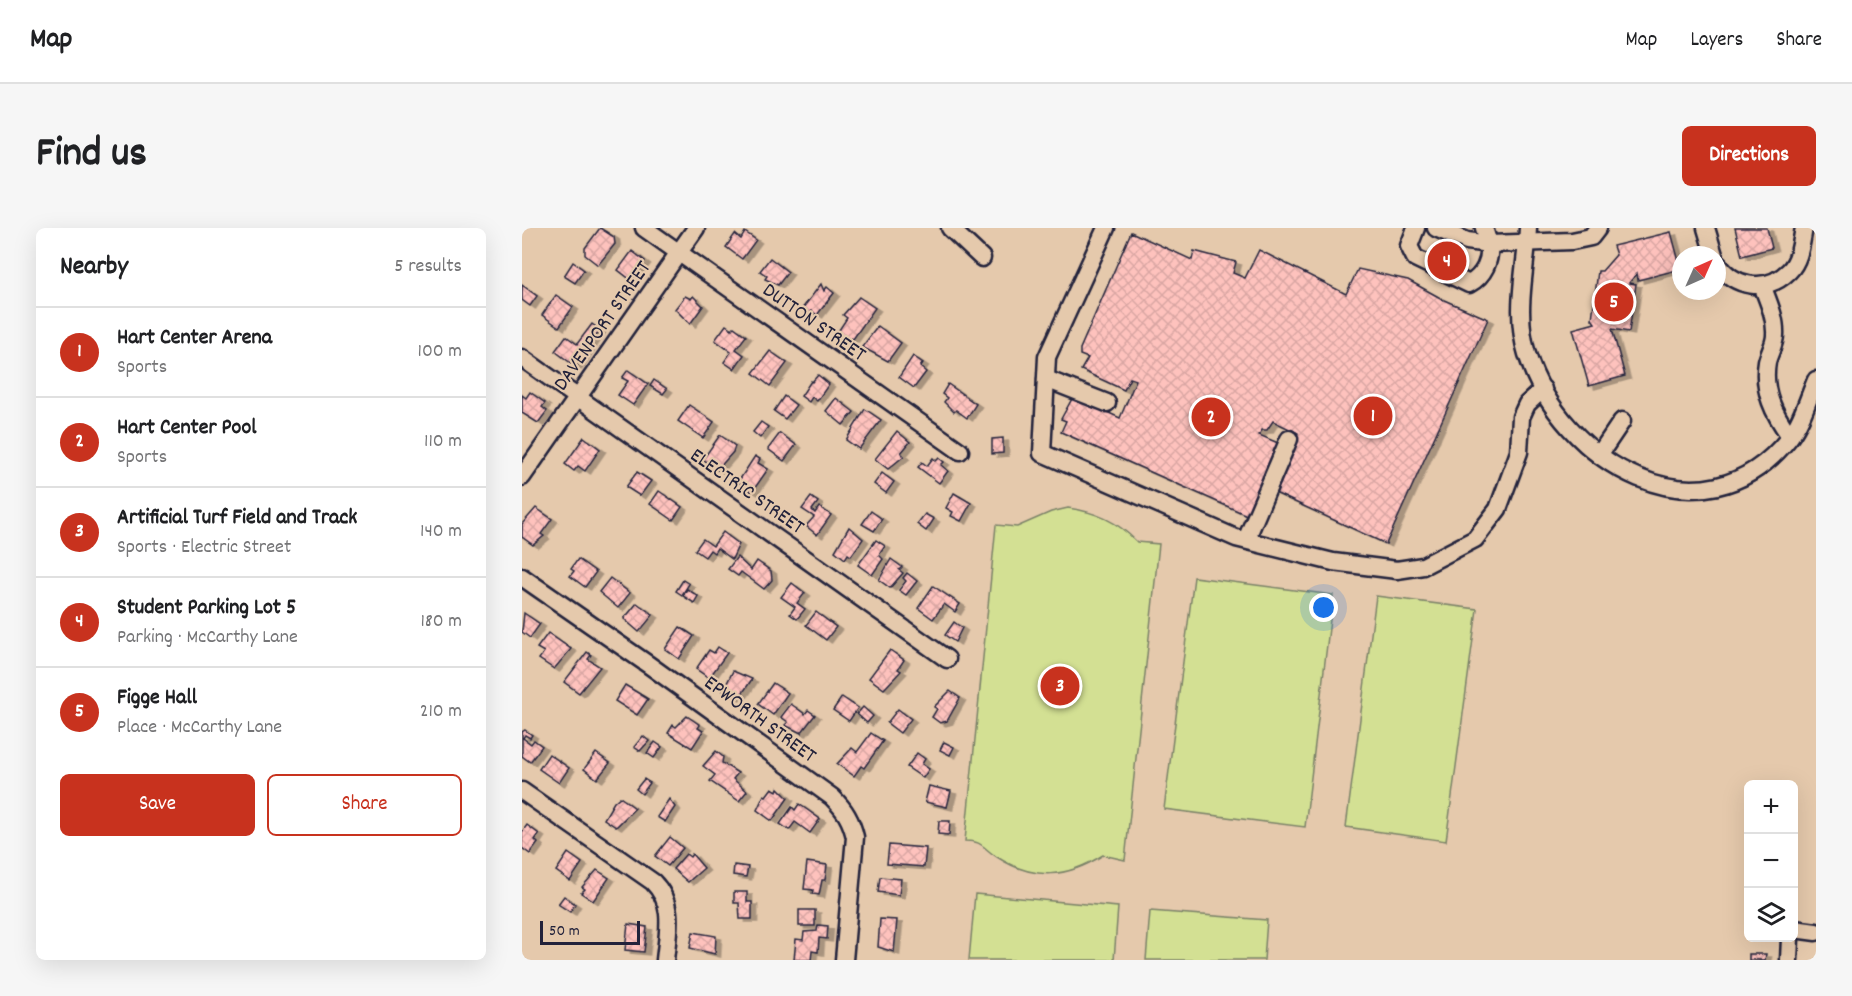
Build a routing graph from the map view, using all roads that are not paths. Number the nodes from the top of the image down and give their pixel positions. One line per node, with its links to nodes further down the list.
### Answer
1 (644, 228): 13 (street, DUTTON STREET)
2 (696, 228): 13 (street, DAVENPORT STREET)
3 (950, 228): 14 (street)
4 (1106, 228): 18 (street)
5 (1416, 228): 11 (street)
6 (1436, 228): 11 (street)
7 (1598, 228): 10 (street)
8 (1706, 228): 12 (street)
9 (1804, 228): 16 (street)
10 (1527, 234): 11 (street); 20 (street)
11 (1487, 236)
12 (1711, 246)
13 (680, 253): 21 (street, DAVENPORT STREET); 26 (street, DUTTON STREET)
14 (982, 258)
15 (1726, 275): 16 (street)
16 (1762, 285): 24 (street)
17 (522, 358): 21 (street, ELECTRIC STREET)
18 (1046, 379): 22 (street); 29 (street)
19 (1816, 380): 24 (street)
20 (1543, 389): 27 (street); 29 (street)
21 (577, 397): 28 (street, DAVENPORT STREET); 31 (street, ELECTRIC STREET)
22 (1107, 403)
23 (1622, 421): 27 (street)
24 (1790, 436): 27 (street)
25 (1289, 439): 29 (street)
26 (960, 451)
27 (1599, 454)
28 (522, 477)
29 (1246, 540)
30 (522, 577): 37 (street, EPWORTH STREET)
31 (947, 659)
32 (522, 791): 36 (street)
33 (1798, 930): 34 (street)
34 (1816, 932)
35 (1790, 942): 38 (street)
36 (665, 960)
37 (844, 960)
38 (1789, 960)

